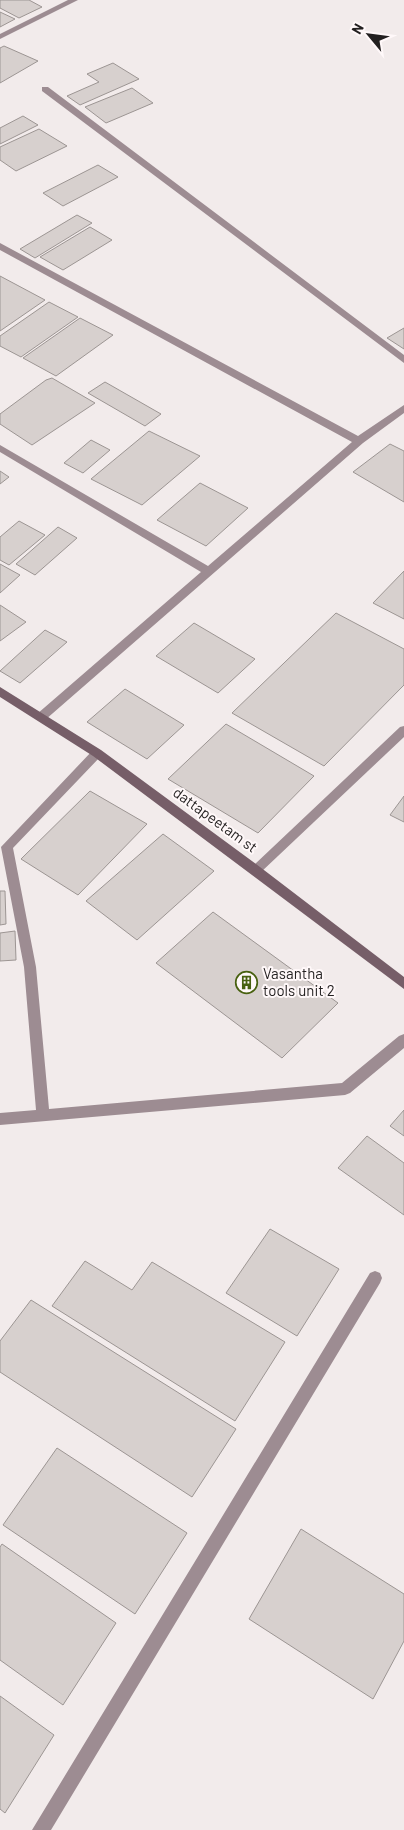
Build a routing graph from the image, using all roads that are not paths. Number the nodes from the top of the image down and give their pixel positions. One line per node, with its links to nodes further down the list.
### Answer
1 (74, 0): 2 (street)
2 (0, 37)
3 (44, 89): 5 (street)
4 (0, 246): 7 (street)
5 (404, 360)
6 (404, 408): 7 (street)
7 (359, 441): 9 (street)
8 (0, 448): 9 (street)
9 (210, 572): 11 (street)
10 (0, 691): 11 (street, dattapeetam st)
11 (41, 717): 13 (street, dattapeetam st)
12 (404, 730): 14 (street)
13 (97, 753): 14 (street, dattapeetam st); 17 (street)
14 (256, 870): 15 (street, dattapeetam st)
15 (404, 984)
16 (404, 1040): 17 (street)
17 (44, 1116): 18 (street)
18 (0, 1120)
19 (375, 1278): 20 (street)
20 (41, 1830)

